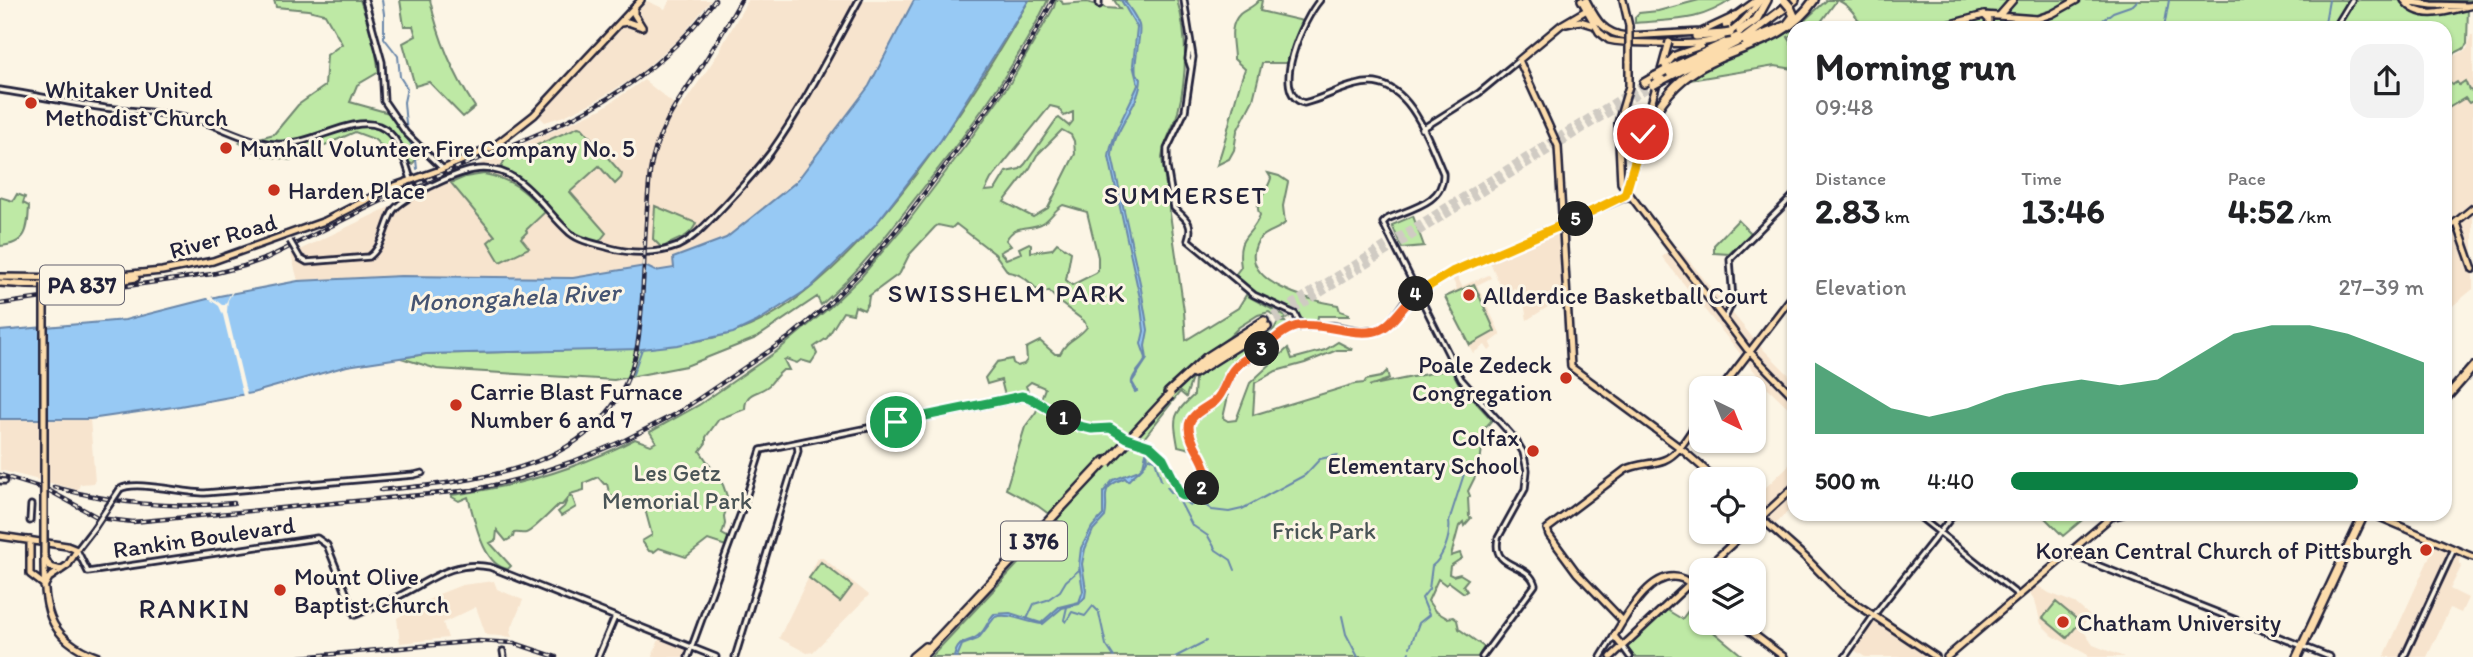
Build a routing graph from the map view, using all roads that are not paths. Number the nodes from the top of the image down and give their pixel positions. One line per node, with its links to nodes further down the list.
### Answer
1 (365, 0): 47 (street)
2 (641, 0): 16 (main road, PA 837)
3 (859, 0): 56 (street, bridge)
4 (1184, 0): 65 (street)
5 (1320, 0): 45 (street)
6 (1623, 0): 50 (main road, bridge)
7 (2077, 0): 22 (main road)
8 (2352, 0): 29 (street)
9 (2405, 0): 15 (main road)
10 (1583, 1): 17 (main road); 21 (main road)
11 (1761, 1): 19 (main road); 35 (highway); 39 (main road)
12 (2012, 1): 20 (main road); 22 (main road)
13 (1789, 2): 14 (highway); 23 (highway); 24 (highway); 40 (highway)
14 (1812, 3): 25 (highway)
15 (2470, 5)
16 (634, 8): 31 (main road, PA 837); 31 (main road)
17 (1588, 9): 21 (main road); 33 (main road); 36 (main road)
18 (1984, 15): 20 (main road); 26 (main road); 27 (main road)
19 (1735, 16): 30 (main road); 35 (highway)
20 (1999, 16): 22 (main road); 28 (street)
21 (1579, 18): 33 (main road); 41 (main road)
22 (2018, 19)
23 (1764, 21): 35 (highway); 42 (highway, bridge)
24 (1790, 21)
25 (1797, 21)
26 (1964, 21)
27 (1989, 21)
28 (1995, 21)
29 (2339, 21)
30 (1720, 23): 36 (main road); 37 (main road)
31 (620, 24): 47 (main road, PA 837)
32 (1787, 25): 40 (highway)
33 (1596, 26): 39 (main road)
34 (1787, 29): 46 (highway)
35 (1732, 32): 37 (highway)
36 (1627, 36): 38 (main road)
37 (1696, 36): 38 (main road)
38 (1669, 41): 46 (main road)
39 (1710, 42): 46 (main road)
40 (1722, 51): 42 (highway)
41 (1519, 60): 45 (street); 54 (main road)
42 (1659, 78): 43 (highway)
43 (1648, 86)
44 (0, 90): 48 (street)
45 (1422, 129): 61 (street)
46 (1643, 134): 50 (main road)
47 (443, 169): 48 (main road, River Road / PA 837)
48 (411, 179): 56 (main road, River Road / PA 837)
49 (1634, 188): 50 (main road)
50 (1627, 193): 54 (main road); 63 (main road)
51 (1787, 202): 63 (street)
52 (2473, 208): 53 (main road)
53 (2457, 223): 55 (main road); 57 (main road)
54 (1563, 225): 61 (main road); 74 (main road)
55 (2452, 226)
56 (289, 238): 58 (main road, River Road / PA 837)
57 (2473, 269)
58 (162, 271): 59 (main road, PA 837); 60 (main road, River Road / PA 837)
59 (0, 280): 60 (main road, River Road)
60 (44, 284): 95 (main road, bridge)
61 (1418, 293): 65 (main road); 123 (street)
62 (1787, 303): 66 (main road)
63 (1724, 320): 66 (main road)
64 (1265, 324): 75 (highway, I 376, bridge)
65 (1301, 326): 71 (main road)
66 (1749, 352): 68 (main road); 69 (main road)
67 (2473, 367): 70 (highway)
68 (1731, 376)
69 (1787, 390)
70 (2452, 391)
71 (898, 422): 73 (street)
72 (1689, 433): 74 (main road)
73 (796, 443): 113 (street); 120 (street)
74 (1679, 447): 76 (main road); 108 (main road)
75 (1106, 462): 106 (highway, I 376); 122 (highway, I 376)
76 (1702, 467)
77 (422, 473): 93 (street, bridge)
78 (1787, 493): 80 (main road)
79 (30, 505): 81 (street)
80 (1766, 513)
81 (30, 521)
82 (1924, 521): 88 (street)
83 (1948, 521): 88 (street)
84 (2106, 521): 94 (main road)
85 (2361, 521): 112 (highway)
86 (2388, 521): 92 (main road)
87 (1766, 523): 105 (main road)
88 (1939, 533): 104 (street); 105 (street)
89 (0, 536): 90 (main road)
90 (30, 540): 93 (main road); 100 (main road)
91 (1732, 544): 97 (main road)
92 (2454, 549): 96 (main road); 133 (street)
93 (77, 550): 99 (main road); 107 (street, Rankin Boulevard)
94 (2067, 553): 104 (main road); 112 (street)
95 (44, 554): 98 (main road); 99 (main road)
96 (2473, 557)
97 (1717, 558)
98 (44, 570): 100 (main road); 103 (main road)
99 (61, 570): 103 (main road)
100 (34, 578): 103 (main road)
101 (1689, 582): 108 (main road)
102 (1689, 584): 111 (main road)
103 (44, 587): 115 (main road)
104 (2018, 595): 130 (main road)
105 (1874, 615): 128 (street); 129 (main road)
106 (959, 616): 121 (highway); 122 (highway, I 376)
107 (614, 617): 113 (street); 117 (street)
108 (1623, 621): 110 (main road)
109 (1755, 635): 127 (main road)
110 (1614, 636): 111 (main road); 124 (street)
111 (1622, 646): 125 (main road); 126 (street)
112 (2303, 646): 131 (highway); 132 (street)
113 (692, 647): 118 (street); 119 (street)
114 (503, 651): 116 (street)
115 (99, 657)
116 (504, 657)
117 (598, 657)
118 (688, 657)
119 (716, 657)
120 (734, 657)
121 (913, 657)
122 (923, 657)
123 (1482, 657)
124 (1601, 657)
125 (1611, 657)
126 (1630, 657)
127 (1784, 657)
128 (1845, 657)
129 (1936, 657)
130 (1947, 657)
131 (2297, 657)
132 (2330, 657)
133 (2404, 657)

